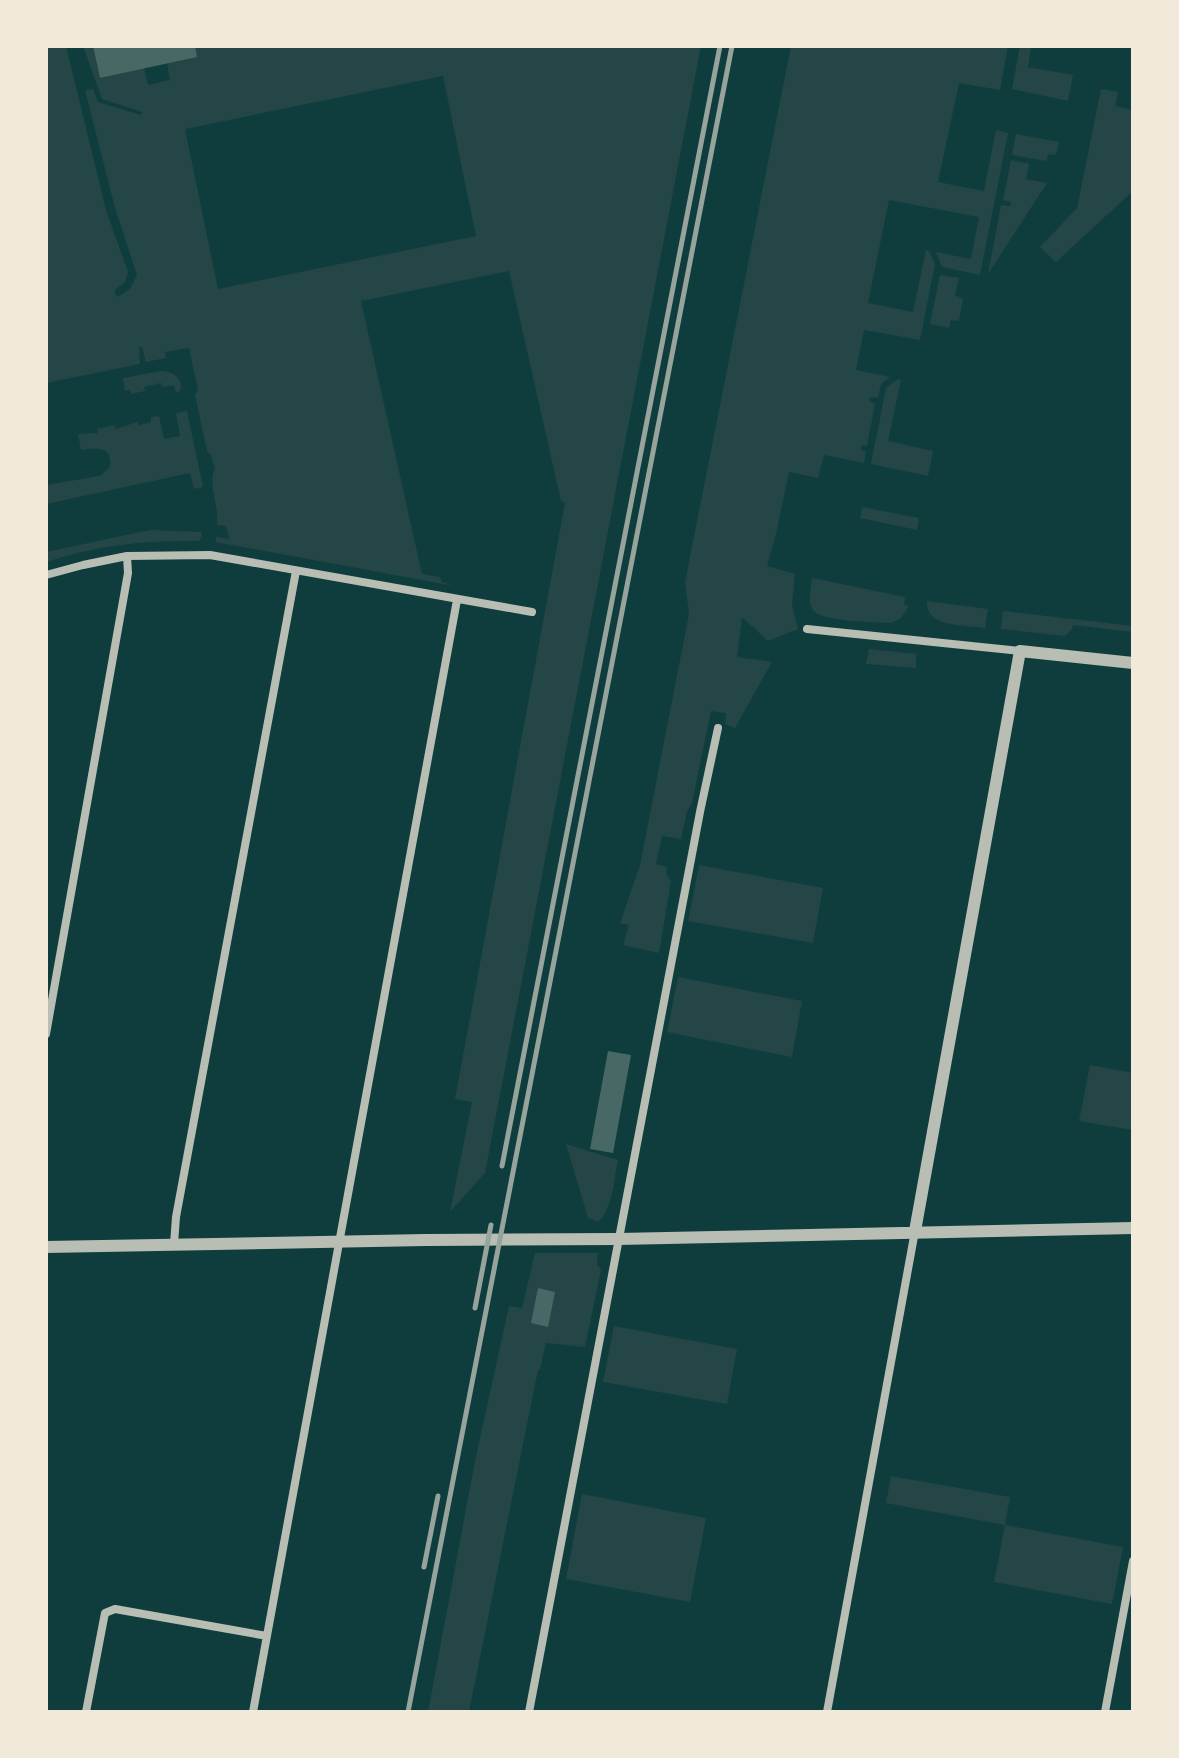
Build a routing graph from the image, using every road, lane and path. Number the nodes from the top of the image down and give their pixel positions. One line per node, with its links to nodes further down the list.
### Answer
1 (127, 556): 2 (street); 3 (street); 10 (street)
2 (296, 571): 4 (street); 15 (street)
3 (46, 575)
4 (457, 600): 5 (street); 14 (street)
5 (532, 612)
6 (807, 629): 7 (street)
7 (1020, 651): 8 (street); 12 (street)
8 (1133, 663)
9 (718, 728): 13 (street)
10 (46, 1034)
11 (1133, 1228): 12 (street)
12 (915, 1231): 13 (street); 22 (street)
13 (618, 1239): 14 (street); 21 (street)
14 (339, 1242): 15 (street); 18 (street)
15 (174, 1244): 16 (street)
16 (46, 1247)
17 (1133, 1561): 23 (street)
18 (267, 1636): 19 (street); 20 (street)
19 (86, 1712)
20 (253, 1712)
21 (529, 1712)
22 (827, 1712)
23 (1105, 1712)

